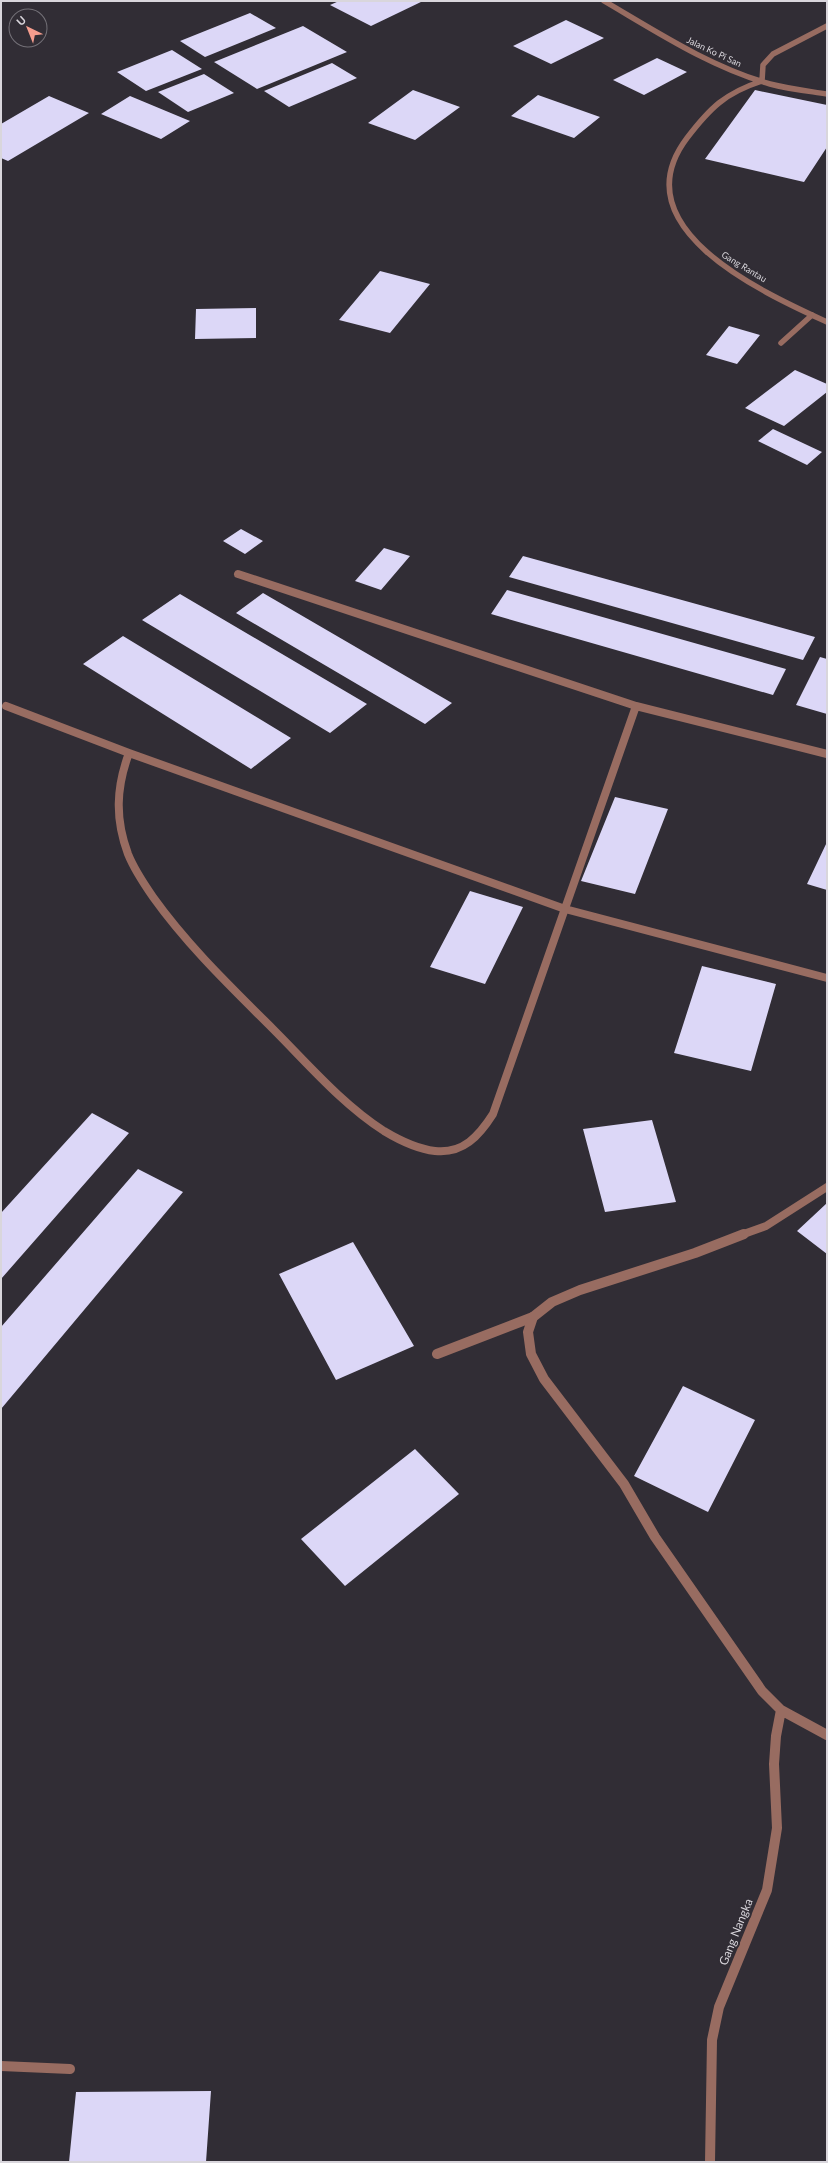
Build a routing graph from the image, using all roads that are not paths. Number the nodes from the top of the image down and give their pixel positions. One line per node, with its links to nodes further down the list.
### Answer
1 (604, 1): 3 (street, Jalan Ko Pi San)
2 (827, 26): 3 (street)
3 (762, 82): 4 (street, Jalan Ko Pi San); 5 (street, Gang Rantau)
4 (827, 94)
5 (812, 314): 6 (street, Gang Rantau); 7 (street)
6 (827, 322)
7 (781, 344)
8 (238, 574): 10 (street)
9 (6, 706): 11 (street)
10 (636, 706): 12 (street); 13 (street)
11 (129, 753): 13 (street); 13 (street)
12 (827, 754)
13 (565, 909): 14 (street)
14 (827, 978)
15 (827, 1187): 16 (street)
16 (532, 1317): 17 (street); 18 (street)
17 (437, 1354)
18 (781, 1710): 19 (street); 22 (street, Gang Nangka)
19 (827, 1735)
20 (1, 2066): 21 (street)
21 (70, 2069)
22 (710, 2162)

